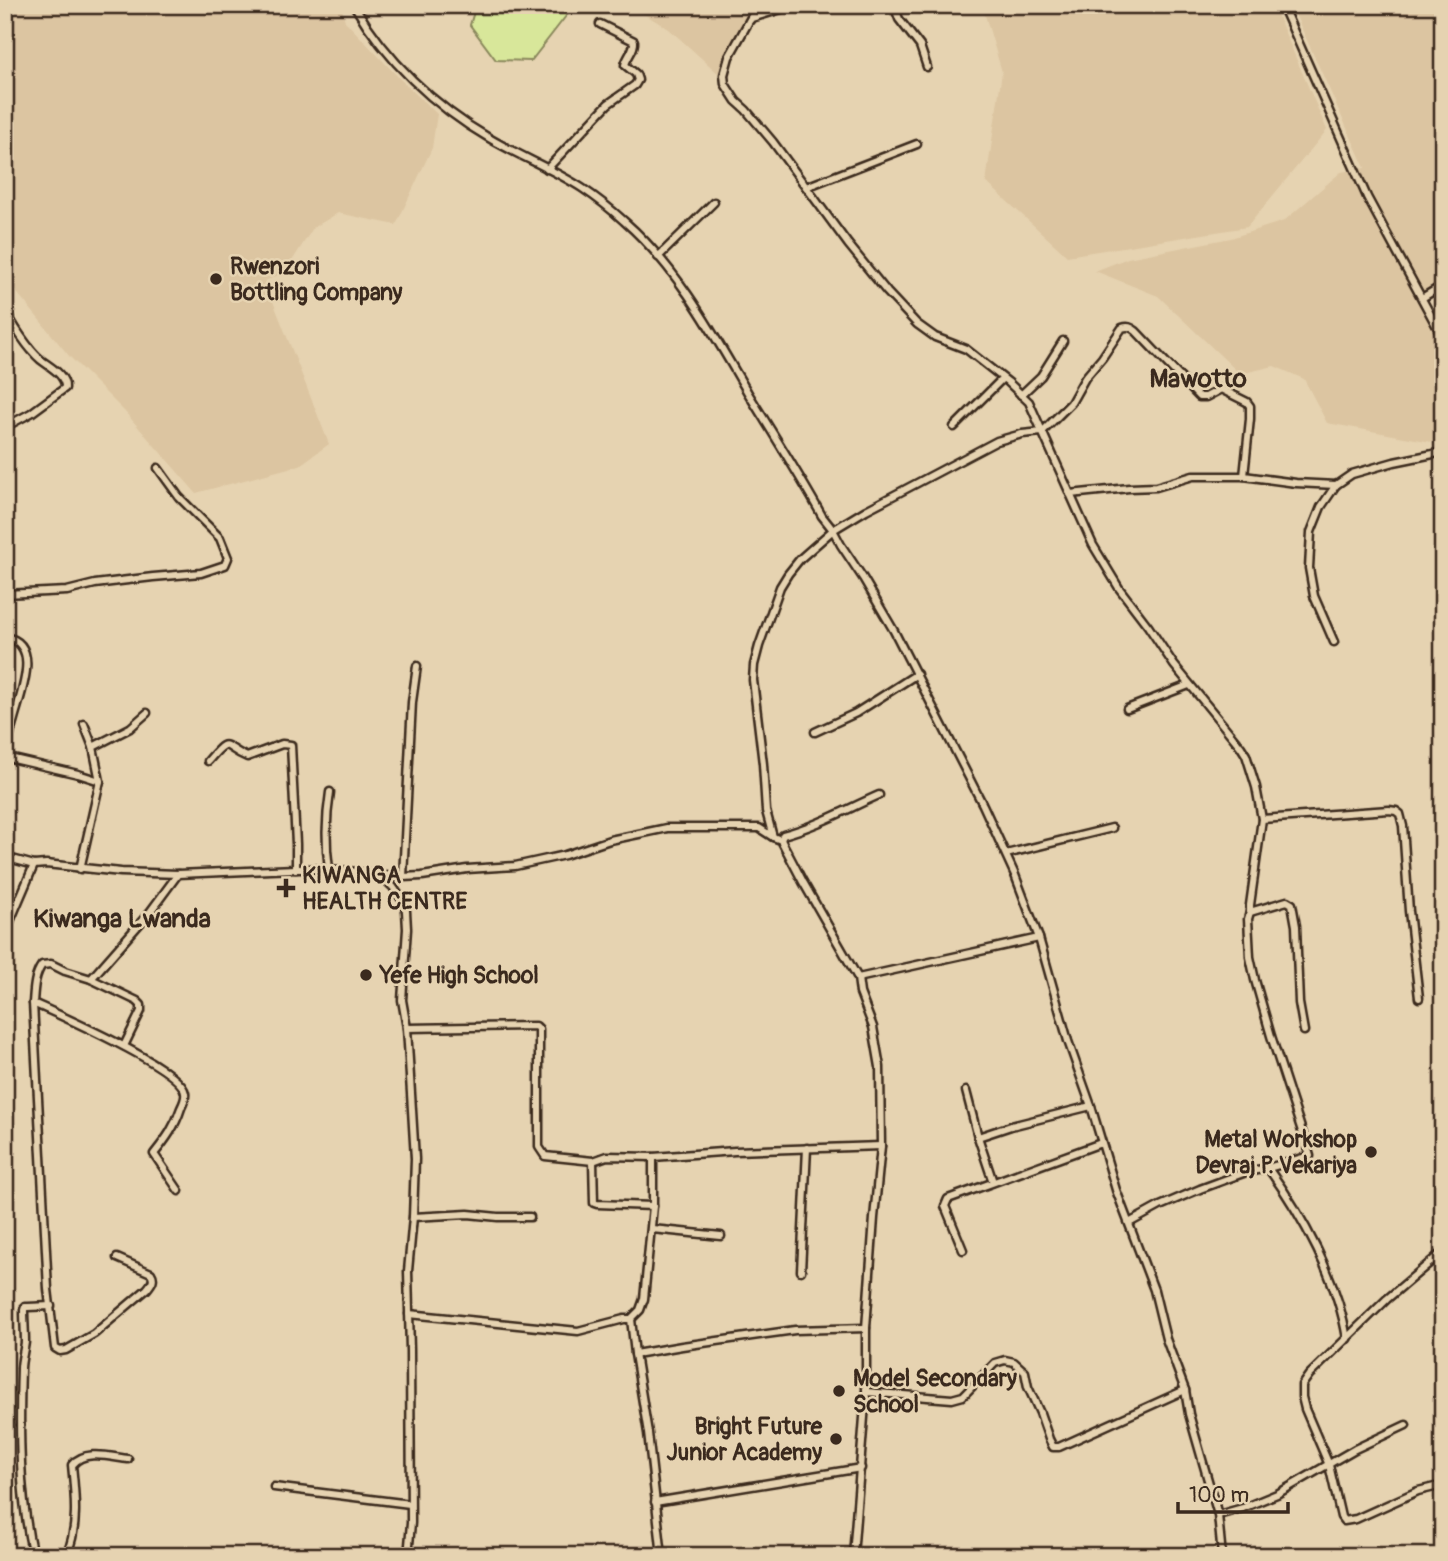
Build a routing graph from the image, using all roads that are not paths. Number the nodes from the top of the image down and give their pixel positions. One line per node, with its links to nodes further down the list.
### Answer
1 (354, 5): 10 (street)
2 (758, 5): 7 (street)
3 (794, 5): 7 (street)
4 (894, 5): 8 (street)
5 (1282, 5): 15 (street)
6 (600, 24): 10 (street)
7 (747, 24): 11 (street)
8 (927, 68)
9 (917, 144): 11 (street)
10 (547, 169): 13 (street)
11 (806, 187): 19 (street)
12 (714, 202): 13 (street)
13 (658, 257): 29 (street)
14 (1443, 285): 15 (street)
15 (1422, 298): 17 (street)
16 (5, 309): 21 (street)
17 (1443, 338)
18 (1063, 341): 20 (street)
19 (1002, 379): 20 (street); 22 (street)
20 (1021, 395): 23 (street)
21 (5, 427)
22 (954, 427)
23 (1042, 432): 26 (street); 28 (street); 29 (street)
24 (1443, 452): 27 (street)
25 (158, 468): 30 (street)
26 (1244, 476): 27 (street); 28 (street)
27 (1336, 485): 32 (street)
28 (1070, 494): 35 (street)
29 (833, 530): 34 (street); 48 (street)
30 (5, 594)
31 (5, 637): 41 (street)
32 (1334, 642)
33 (417, 666): 58 (street)
34 (916, 674): 39 (street); 50 (street)
35 (1189, 685): 36 (street); 46 (street)
36 (1127, 709)
37 (147, 713): 40 (street)
38 (84, 724): 40 (street)
39 (815, 732)
40 (93, 747): 43 (street)
41 (6, 757): 43 (street)
42 (208, 761): 54 (street)
43 (100, 781): 53 (street)
44 (330, 792): 55 (street)
45 (879, 795): 49 (street)
46 (1262, 819): 59 (street); 64 (street)
47 (1112, 828): 50 (street)
48 (772, 837): 49 (street); 58 (street)
49 (781, 840): 62 (street)
50 (1006, 854): 61 (street)
51 (5, 857): 52 (street)
52 (34, 865): 53 (street); 60 (street)
53 (80, 869): 56 (street)
54 (296, 869): 55 (street); 56 (street)
55 (329, 869): 57 (street)
56 (178, 874): 63 (street)
57 (380, 875): 58 (street); 66 (street)
58 (403, 877)
59 (1250, 912): 67 (street); 77 (street)
60 (5, 933)
61 (1039, 939): 62 (street); 70 (street)
62 (858, 978): 73 (street)
63 (91, 979): 65 (street); 68 (street)
64 (1419, 998)
65 (33, 1003): 68 (street); 90 (street)
66 (407, 1028): 76 (street); 81 (street)
67 (1304, 1031)
68 (124, 1046): 79 (street)
69 (966, 1091): 71 (street)
70 (1091, 1106): 71 (street); 72 (street)
71 (978, 1137): 78 (street)
72 (1101, 1143): 78 (street); 83 (street)
73 (881, 1146): 74 (street); 93 (street)
74 (807, 1149): 75 (street); 89 (street)
75 (653, 1157): 76 (street); 80 (street)
76 (593, 1161): 80 (street)
77 (1268, 1168): 83 (street); 94 (street)
78 (993, 1182): 86 (street)
79 (179, 1191)
80 (653, 1206): 84 (street)
81 (413, 1217): 82 (street); 91 (street)
82 (530, 1217)
83 (1129, 1223): 96 (street)
84 (652, 1229): 85 (street); 92 (street)
85 (721, 1236)
86 (963, 1250)
87 (1439, 1255): 94 (street)
88 (117, 1258): 90 (street)
89 (801, 1271)
90 (51, 1306): 107 (street)
91 (410, 1314): 92 (street); 105 (street)
92 (631, 1319): 95 (street)
93 (866, 1328): 95 (street); 97 (street)
94 (1347, 1339): 100 (street)
95 (635, 1354): 104 (street)
96 (1185, 1390): 97 (street); 106 (street)
97 (866, 1392): 101 (street)
98 (1406, 1425): 100 (street)
99 (128, 1459): 108 (street)
100 (1329, 1465): 102 (street); 106 (street)
101 (861, 1468): 104 (street); 111 (street)
102 (1443, 1485)
103 (274, 1487): 105 (street)
104 (655, 1502): 110 (street)
105 (410, 1504): 109 (street)
106 (1218, 1515): 112 (street)
107 (33, 1556)
108 (66, 1556)
109 (408, 1556)
110 (662, 1556)
111 (853, 1556)
112 (1222, 1556)

